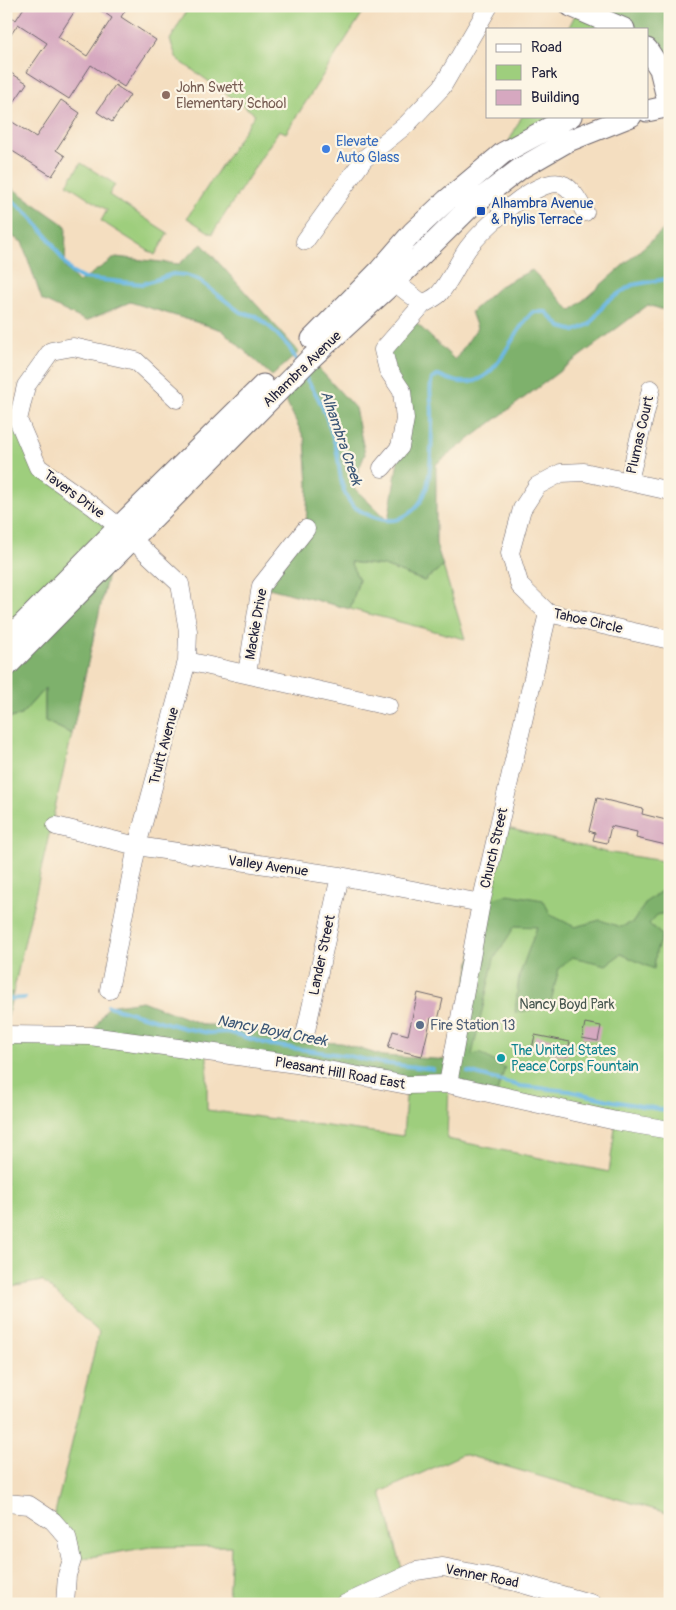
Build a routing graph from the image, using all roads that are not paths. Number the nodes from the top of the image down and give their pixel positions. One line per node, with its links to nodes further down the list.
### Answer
1 (489, 6): 11 (street)
2 (571, 6): 3 (main road)
3 (622, 28)
4 (648, 51): 5 (main road)
5 (660, 85): 6 (main road)
6 (669, 106): 7 (main road)
7 (648, 111)
8 (567, 118): 12 (main road, Alhambra Avenue)
9 (626, 118): 12 (main road, Alhambra Avenue)
10 (585, 212): 13 (street)
11 (305, 241)
12 (387, 276): 13 (street); 21 (main road, Alhambra Avenue)
13 (423, 304): 17 (street)
14 (651, 389): 18 (street, Plumas Court)
15 (177, 398): 16 (street, Tavers Drive)
16 (13, 409): 21 (street, Tavers Drive)
17 (382, 468)
18 (629, 481): 19 (street, Tahoe Circle); 22 (street, Tahoe Circle)
19 (670, 491)
20 (306, 529): 27 (street, Mackie Drive)
21 (125, 533): 24 (main road, Alhambra Avenue); 25 (street, Truitt Avenue); 26 (main road, Alhambra Avenue)
22 (548, 613): 23 (street, Tahoe Circle); 32 (street, Church Street)
23 (670, 640)
24 (6, 641)
25 (186, 661): 27 (street, Mackie Drive); 30 (street, Truitt Avenue)
26 (6, 667)
27 (247, 674): 28 (street, Mackie Drive)
28 (388, 706)
29 (56, 826): 30 (street, Valley Avenue)
30 (137, 846): 31 (street, Valley Avenue); 33 (street, Truitt Avenue)
31 (340, 876): 32 (street, Valley Avenue); 34 (street, Lander Street)
32 (480, 903): 36 (street, Church Street)
33 (109, 990)
34 (304, 1034)
35 (6, 1035): 36 (street, Pleasant Hill Road East)
36 (448, 1084): 37 (street, Pleasant Hill Road East)
37 (670, 1130)
38 (6, 1503): 39 (street)
39 (65, 1604)
40 (345, 1604): 41 (street, Venner Road)
41 (593, 1604)

